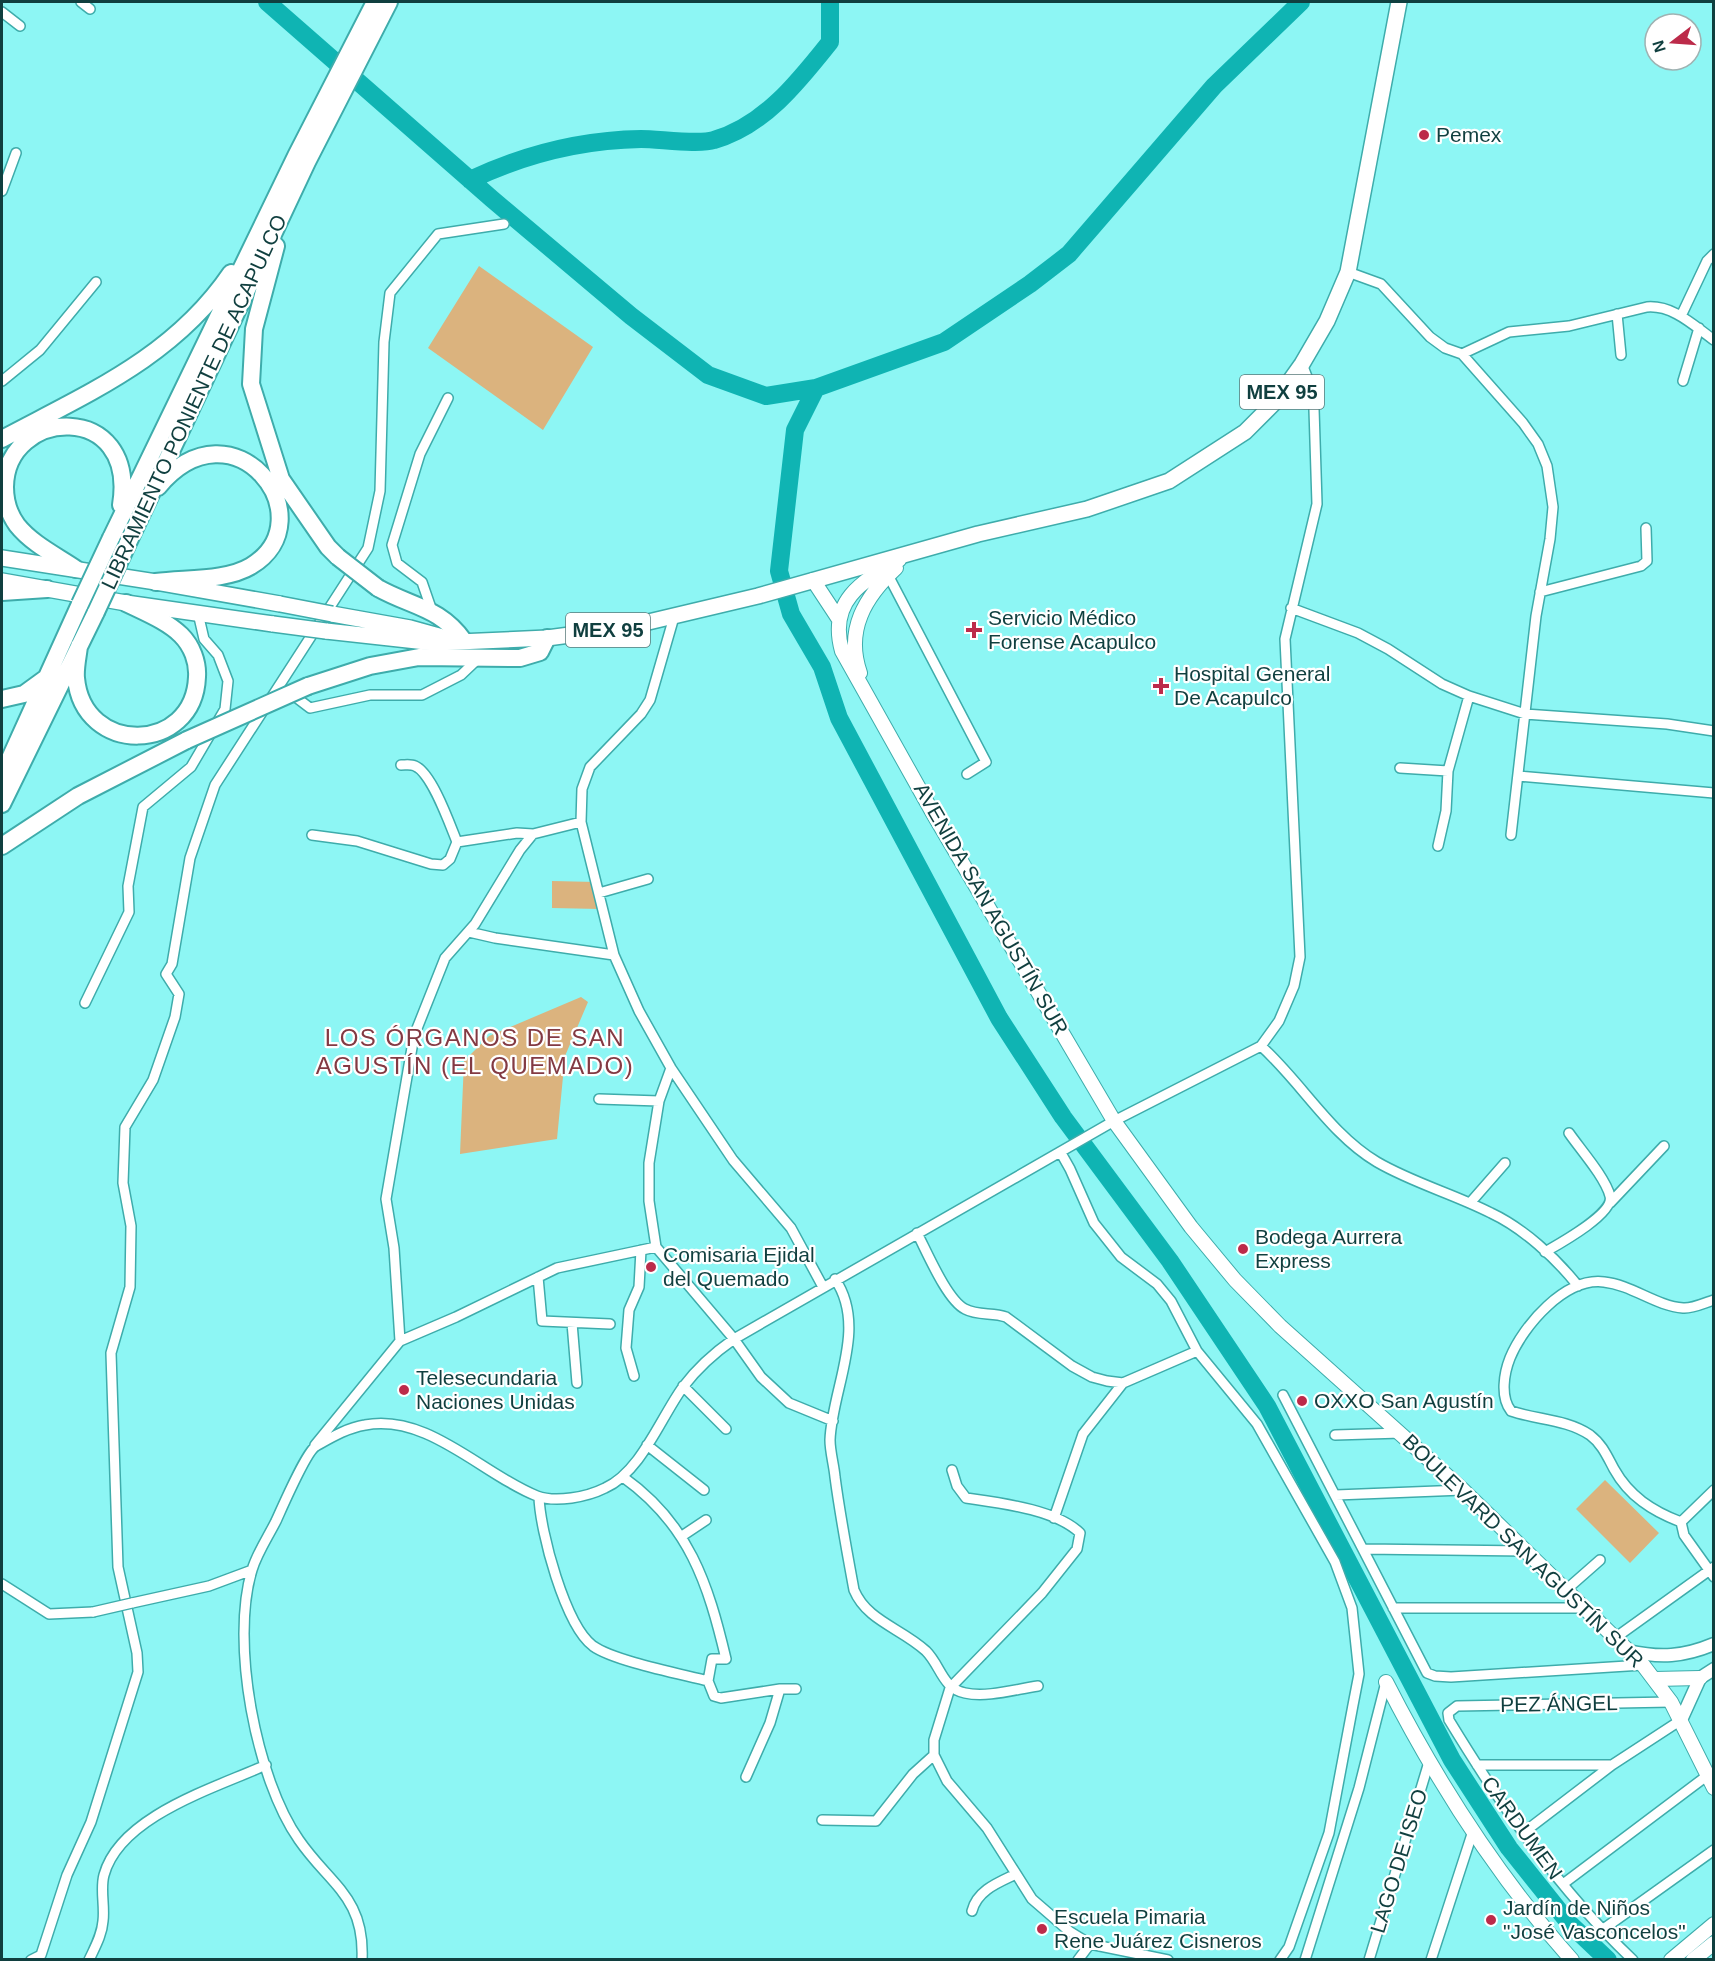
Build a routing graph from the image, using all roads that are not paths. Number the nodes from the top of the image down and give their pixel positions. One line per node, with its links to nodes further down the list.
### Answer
1 (81, 2): 5 (street)
2 (375, 2): 9 (highway, LIBRAMIENTO PONIENTE DE ACAPULCO)
3 (389, 2): 9 (highway, LIBRAMIENTO PONIENTE DE ACAPULCO)
4 (1399, 2): 15 (main road, MEX 95)
5 (90, 9)
6 (2, 12): 7 (street)
7 (20, 26)
8 (16, 153): 10 (street)
9 (301, 159): 11 (highway, LIBRAMIENTO PONIENTE DE ACAPULCO); 13 (highway, LIBRAMIENTO PONIENTE DE ACAPULCO)
10 (2, 191)
11 (288, 202): 28 (highway, LIBRAMIENTO PONIENTE DE ACAPULCO); 43 (highway, bridge)
12 (504, 224): 52 (street)
13 (261, 227): 27 (highway); 29 (highway, LIBRAMIENTO PONIENTE DE ACAPULCO)
14 (1713, 254): 18 (street)
15 (1348, 272): 21 (street); 23 (main road, MEX 95)
16 (96, 282): 24 (street)
17 (1617, 314): 18 (street); 21 (street); 22 (street)
18 (1682, 316): 19 (street)
19 (1698, 328): 20 (street); 25 (street)
20 (1713, 340)
21 (1462, 354): 40 (street)
22 (1621, 356)
23 (1302, 364): 31 (main road, MEX 95); 42 (street)
24 (2, 381)
25 (1683, 381)
26 (448, 398): 43 (street)
27 (2, 439)
28 (148, 499): 36 (highway); 49 (highway, LIBRAMIENTO PONIENTE DE ACAPULCO, bridge)
29 (118, 521): 33 (highway); 51 (highway, LIBRAMIENTO PONIENTE DE ACAPULCO, bridge)
30 (1646, 528): 40 (street)
31 (912, 552): 34 (main road, AVENIDA SAN AGUSTÍN SUR); 37 (main road, MEX 95); 46 (main road)
32 (2, 558): 33 (main road, MEX 95)
33 (76, 569): 36 (main road, MEX 95)
34 (888, 575): 54 (main road, AVENIDA SAN AGUSTÍN SUR); 61 (street)
35 (2, 581): 38 (main road, MEX 95)
36 (156, 582): 48 (main road, MEX 95, bridge)
37 (807, 582): 45 (main road, MEX 95); 46 (main road)
38 (47, 589): 39 (highway); 41 (main road, MEX 95)
39 (2, 592)
40 (1540, 592): 56 (street)
41 (126, 603): 44 (main road, MEX 95); 49 (highway)
42 (1291, 608): 53 (street); 78 (street)
43 (432, 610): 48 (highway)
44 (198, 613): 48 (main road, MEX 95, bridge); 77 (street)
45 (674, 617): 47 (main road, MEX 95); 66 (street)
46 (838, 618): 54 (main road, AVENIDA SAN AGUSTÍN SUR)
47 (547, 638): 48 (main road, MEX 95); 50 (highway)
48 (459, 641)
49 (79, 646): 65 (highway, LIBRAMIENTO PONIENTE DE ACAPULCO)
50 (479, 658): 52 (street); 71 (highway, bridge)
51 (49, 675): 55 (highway); 62 (highway, LIBRAMIENTO PONIENTE DE ACAPULCO)
52 (282, 684): 168 (street)
53 (1469, 696): 56 (street); 60 (street)
54 (869, 697): 82 (main road, AVENIDA SAN AGUSTÍN SUR)
55 (2, 699)
56 (1525, 714): 57 (street); 63 (street)
57 (1713, 731)
58 (401, 765): 70 (street)
59 (1400, 768): 60 (street)
60 (1448, 771): 72 (street)
61 (967, 774)
62 (2, 776)
63 (1519, 776): 64 (street); 69 (street)
64 (1713, 793)
65 (2, 804)
66 (581, 822): 67 (street); 74 (street)
67 (533, 834): 70 (street); 75 (street)
68 (312, 835): 70 (street)
69 (1511, 835)
70 (457, 842)
71 (2, 846)
72 (1438, 846)
73 (648, 879): 74 (street)
74 (599, 893): 76 (street)
75 (469, 932): 76 (street); 101 (street)
76 (614, 955): 79 (street)
77 (85, 1003)
78 (1261, 1046): 82 (street); 87 (street)
79 (671, 1068): 81 (street); 96 (street)
80 (599, 1099): 81 (street)
81 (659, 1101): 90 (street)
82 (1114, 1120): 85 (street); 110 (main road, BOULEVARD SAN AGUSTÍN SUR)
83 (1569, 1132): 88 (street)
84 (1664, 1146): 88 (street)
85 (1064, 1151): 89 (street); 102 (street)
86 (1505, 1162): 87 (street)
87 (1470, 1203): 92 (street)
88 (1610, 1203): 92 (street)
89 (917, 1233): 94 (street); 105 (street)
90 (656, 1247): 91 (street); 100 (street)
91 (641, 1250): 93 (street); 103 (street)
92 (1545, 1252): 95 (street)
93 (538, 1277): 98 (street); 101 (street)
94 (835, 1280): 96 (street); 108 (street)
95 (1578, 1286): 97 (street); 123 (street)
96 (823, 1287): 100 (street)
97 (1713, 1300)
98 (572, 1323): 99 (street); 104 (street)
99 (610, 1324)
100 (734, 1339): 106 (street); 108 (street)
101 (400, 1341): 113 (street)
102 (1197, 1351): 105 (street); 173 (street)
103 (634, 1376)
104 (577, 1383)
105 (1123, 1383): 121 (street)
106 (683, 1386): 109 (street); 112 (street)
107 (1283, 1395): 119 (street)
108 (833, 1421): 144 (street)
109 (726, 1429)
110 (1401, 1433): 111 (street); 117 (main road, BOULEVARD SAN AGUSTÍN SUR)
111 (1335, 1435)
112 (647, 1445): 115 (street); 116 (street)
113 (311, 1449): 120 (street); 128 (street)
114 (952, 1470): 121 (street)
115 (623, 1477): 120 (street); 124 (street)
116 (704, 1490)
117 (1463, 1490): 119 (street); 126 (main road, BOULEVARD SAN AGUSTÍN SUR)
118 (1713, 1490): 123 (street)
119 (1336, 1495): 125 (street)
120 (539, 1497): 141 (street)
121 (1054, 1518): 144 (street)
122 (706, 1520): 124 (street)
123 (1681, 1522): 129 (street)
124 (682, 1536): 141 (street)
125 (1364, 1549): 126 (street); 132 (street)
126 (1527, 1551): 131 (main road, BOULEVARD SAN AGUSTÍN SUR)
127 (1600, 1560): 131 (street)
128 (252, 1570): 130 (street, bridge); 152 (street)
129 (1712, 1571): 134 (street)
130 (2, 1584)
131 (1567, 1589): 133 (main road, BOULEVARD SAN AGUSTÍN SUR)
132 (1394, 1608): 133 (street); 137 (street)
133 (1586, 1608): 134 (main road, BOULEVARD SAN AGUSTÍN SUR)
134 (1616, 1638): 136 (main road, BOULEVARD SAN AGUSTÍN SUR)
135 (1713, 1644): 136 (street)
136 (1628, 1651): 137 (main road, BOULEVARD SAN AGUSTÍN SUR)
137 (1643, 1665): 140 (main road, BOULEVARD SAN AGUSTÍN SUR)
138 (1713, 1669): 139 (street)
139 (1701, 1678): 140 (main road); 149 (street)
140 (1655, 1679): 147 (main road, BOULEVARD SAN AGUSTÍN SUR)
141 (708, 1681): 145 (street)
142 (1386, 1682): 151 (main road); 174 (street)
143 (1038, 1686): 144 (street)
144 (950, 1688): 150 (street)
145 (780, 1689): 146 (street); 155 (street)
146 (796, 1689)
147 (1671, 1702): 148 (street, PEZ ÁNGEL); 149 (main road, BOULEVARD SAN AGUSTÍN SUR)
148 (1448, 1713): 153 (street, CARDUMEN)
149 (1681, 1720): 154 (street); 156 (main road, BOULEVARD SAN AGUSTÍN SUR)
150 (934, 1755): 157 (street); 161 (street)
151 (1429, 1762): 158 (main road); 175 (street, LAGO DE ISEO)
152 (266, 1765): 169 (street); 170 (street)
153 (1477, 1765): 154 (street); 159 (street, CARDUMEN)
154 (1612, 1765): 159 (street)
155 (746, 1777)
156 (1711, 1782): 162 (street)
157 (822, 1820)
158 (1473, 1831): 176 (street); 177 (main road)
159 (1523, 1833): 162 (street, CARDUMEN)
160 (1713, 1850): 165 (street)
161 (1014, 1875): 163 (street); 167 (street)
162 (1563, 1884): 165 (street, CARDUMEN)
163 (972, 1911)
164 (1713, 1924): 179 (main road)
165 (1602, 1930): 178 (street, CARDUMEN)
166 (1713, 1943): 180 (main road)
167 (1090, 1944): 171 (street); 172 (street)
168 (31, 1959)
169 (89, 1959)
170 (362, 1959)
171 (1078, 1959)
172 (1168, 1959)
173 (1280, 1959)
174 (1305, 1959)
175 (1369, 1959)
176 (1431, 1959)
177 (1572, 1959)
178 (1633, 1959)
179 (1671, 1959)
180 (1693, 1959)

